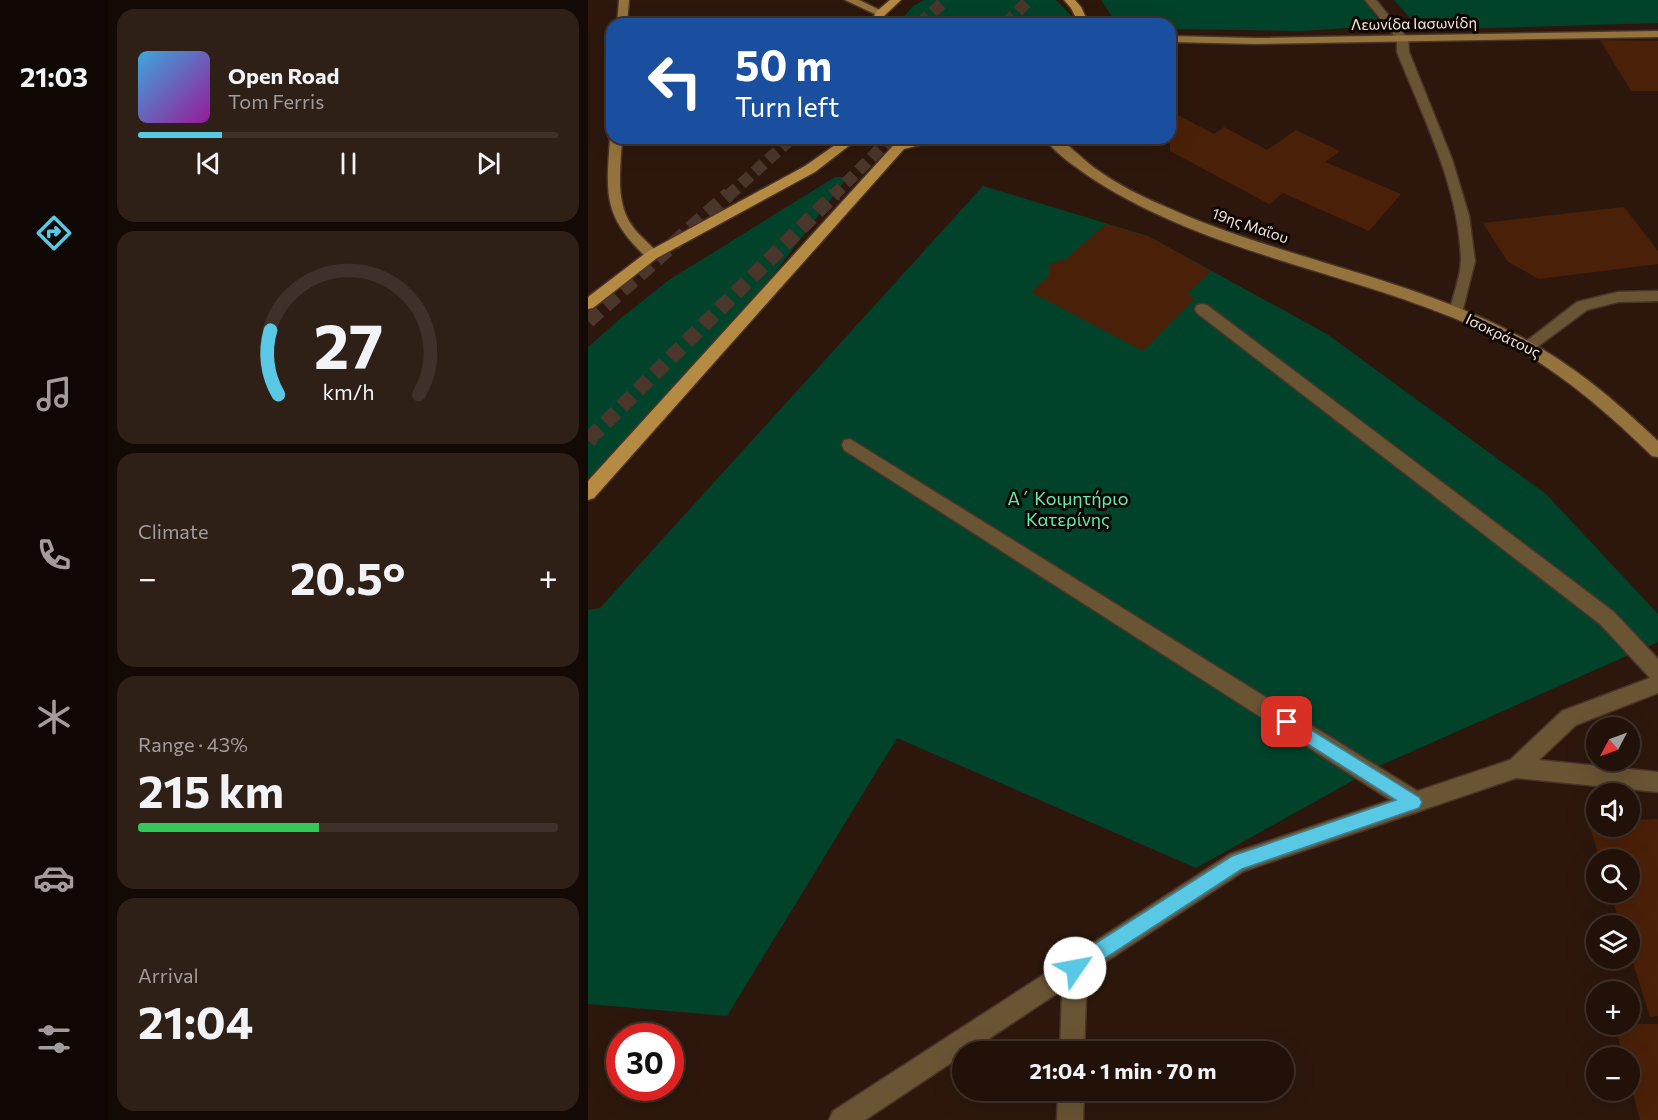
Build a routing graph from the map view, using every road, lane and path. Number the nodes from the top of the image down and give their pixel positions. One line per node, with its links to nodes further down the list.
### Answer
1 (624, 0): 7 (street)
2 (850, 0): 6 (street)
3 (896, 0): 6 (main road)
4 (1068, 0): 9 (main road)
5 (1370, 0): 12 (street)
6 (881, 13): 8 (main road)
7 (622, 18)
8 (878, 18)
9 (1081, 18)
10 (1658, 34): 12 (street, Λεωνίδα Ιασωνίδη)
11 (1176, 39): 12 (street, Λεωνίδα Ιασωνίδη)
12 (1402, 39): 21 (street, Ισοκράτους)
13 (616, 144): 17 (street)
14 (845, 144): 17 (main road)
15 (902, 144): 25 (main road)
16 (1056, 144): 21 (street, 19ης Μαΐου)
17 (652, 255): 19 (main road)
18 (1658, 296): 22 (street)
19 (588, 304)
20 (1202, 309): 26 (street)
21 (1455, 313): 22 (street, Ισοκράτους)
22 (1528, 346): 24 (street, Ισοκράτους)
23 (850, 445): 30 (street)
24 (1658, 451)
25 (588, 494)
26 (1658, 673)
27 (1658, 684): 28 (street)
28 (1516, 768): 29 (street); 30 (street)
29 (1658, 782)
30 (1414, 802): 31 (street)
31 (1075, 968): 32 (street); 34 (street)
32 (1072, 1041)
33 (1071, 1101): 35 (street)
34 (842, 1120)
35 (1070, 1120)

